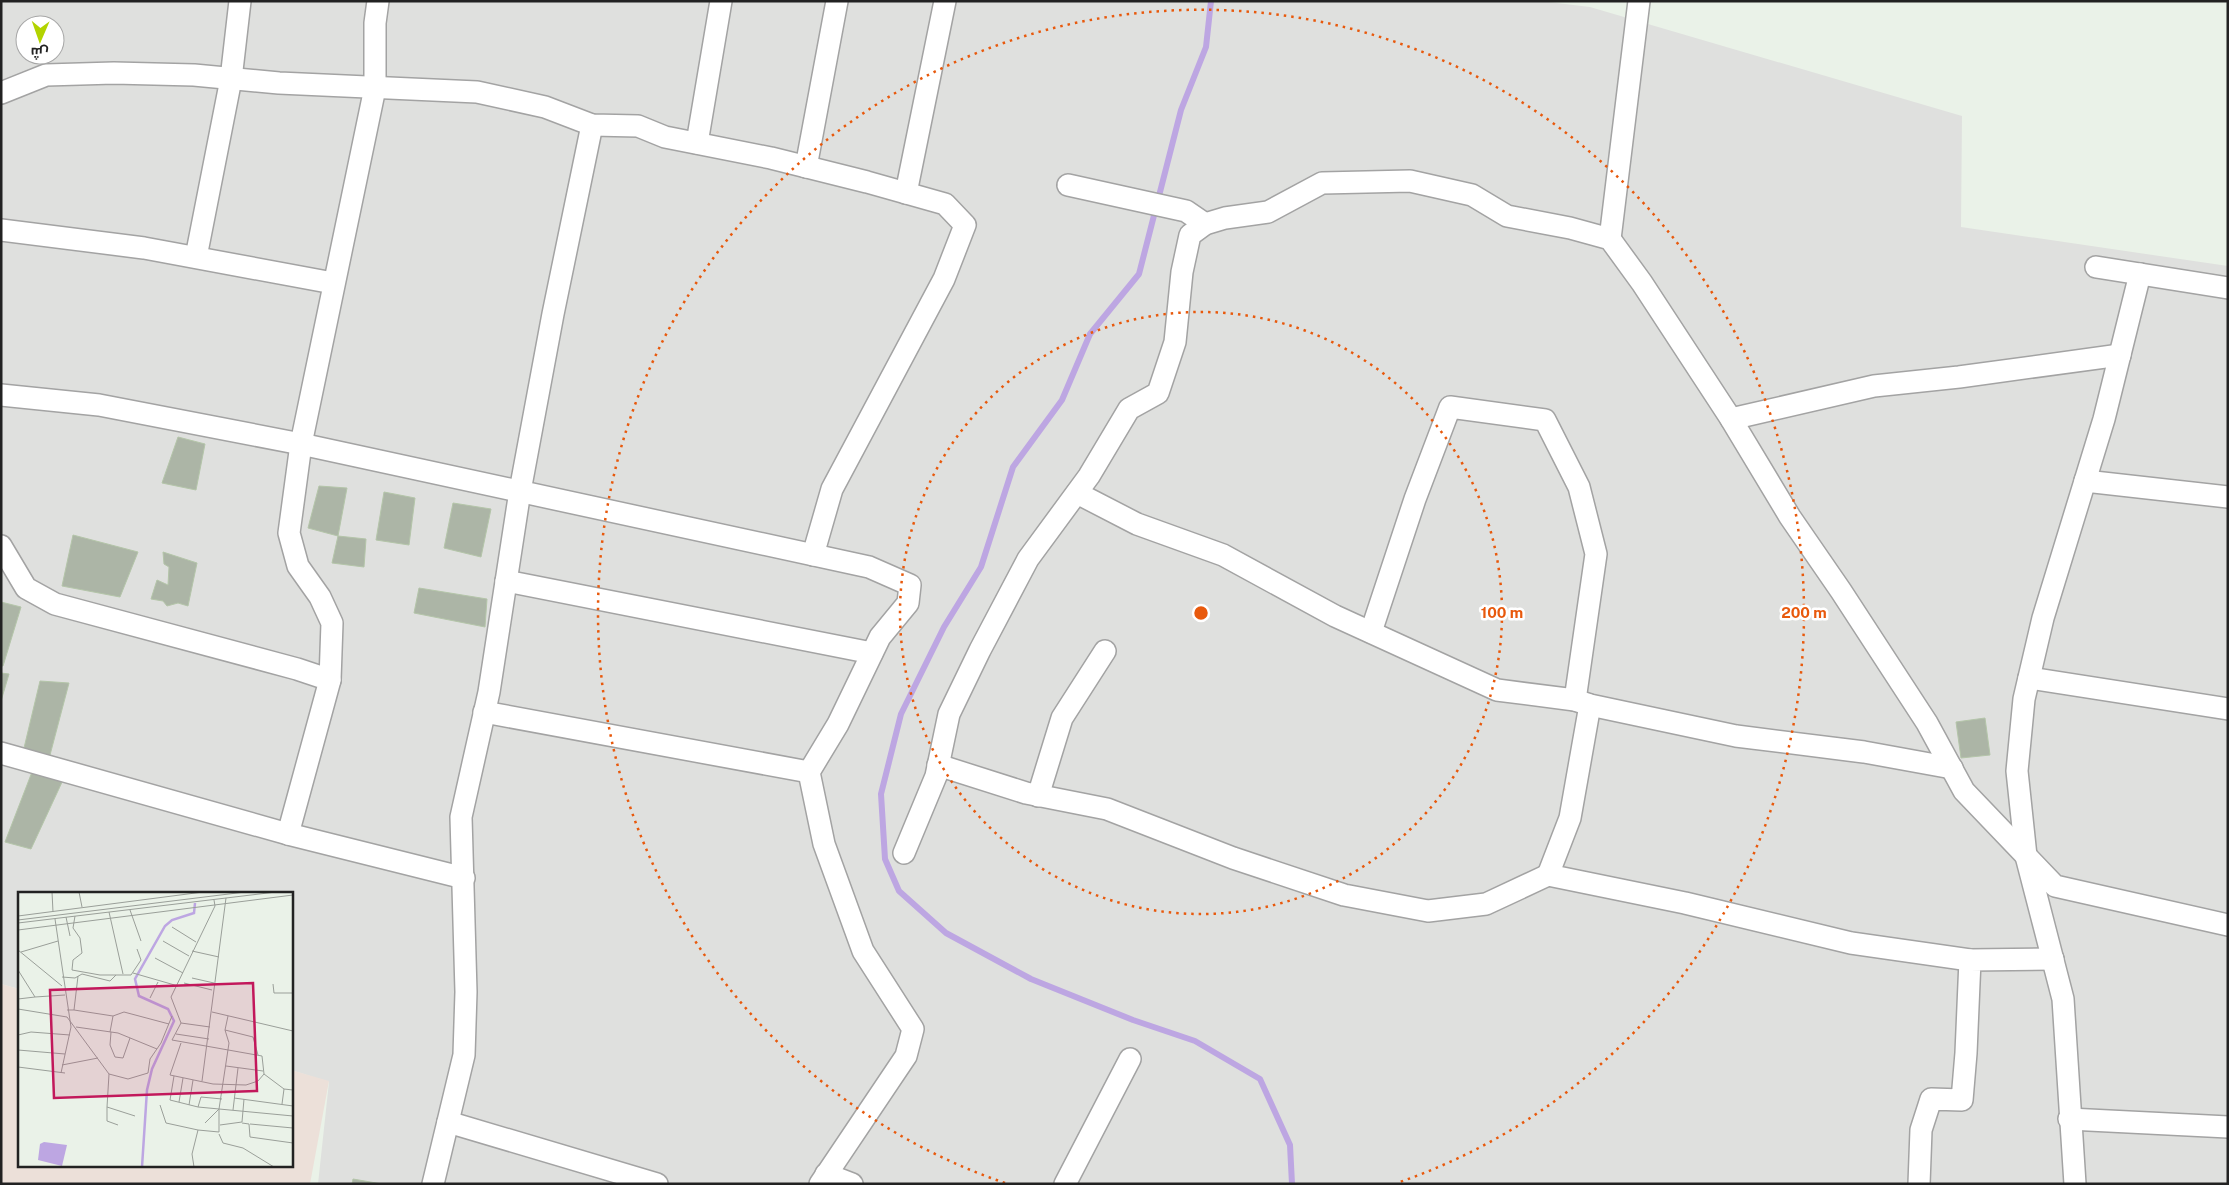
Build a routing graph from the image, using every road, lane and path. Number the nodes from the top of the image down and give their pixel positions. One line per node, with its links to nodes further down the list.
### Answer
1 (240, 1): 7 (street)
2 (378, 1): 8 (street)
3 (721, 1): 11 (street)
4 (837, 1): 12 (street)
5 (945, 1): 14 (street)
6 (1639, 1): 17 (street)
7 (230, 79): 8 (street); 9 (street); 18 (street)
8 (375, 88): 10 (street); 21 (street)
9 (1, 93)
10 (592, 125): 11 (street); 28 (street)
11 (697, 143): 12 (street)
12 (806, 167): 14 (street)
13 (1068, 185): 15 (street)
14 (906, 193): 32 (street)
15 (1205, 224): 17 (street); 29 (street)
16 (1, 230): 18 (street)
17 (1610, 239): 25 (street)
18 (196, 257): 21 (street)
19 (2096, 267): 20 (street)
20 (2140, 274): 22 (street); 23 (street)
21 (333, 283): 26 (street)
22 (2228, 288)
23 (2120, 354): 25 (street); 27 (street)
24 (1, 395): 26 (street)
25 (1731, 419): 44 (street)
26 (301, 444): 28 (street); 38 (street)
27 (2085, 481): 30 (street); 37 (street)
28 (520, 491): 32 (street); 33 (street)
29 (1077, 492): 34 (street); 43 (street)
30 (2228, 497)
31 (1, 546): 38 (street)
32 (813, 555): 36 (street)
33 (506, 581): 36 (street); 41 (street)
34 (1371, 632): 39 (street); 39 (street)
35 (1105, 651): 46 (street)
36 (872, 653): 45 (street)
37 (2029, 678): 40 (street); 49 (street)
38 (330, 680): 47 (street)
39 (1583, 703): 44 (street); 50 (street)
40 (2228, 710)
41 (484, 712): 45 (street); 51 (street)
42 (1, 753): 47 (street)
43 (938, 764): 46 (street); 48 (street)
44 (1952, 768): 49 (street)
45 (809, 772): 59 (street)
46 (1038, 796): 50 (street)
47 (288, 834): 51 (street)
48 (904, 853)
49 (2026, 856): 52 (street); 54 (street)
50 (1548, 875): 53 (street)
51 (464, 878): 57 (street)
52 (2228, 925)
53 (1970, 960): 54 (street); 64 (street)
54 (2053, 960): 56 (street)
55 (1130, 1060): 63 (street)
56 (2069, 1119): 58 (street); 65 (street)
57 (448, 1122): 60 (street); 61 (street)
58 (2228, 1127)
59 (823, 1179): 62 (street)
60 (433, 1184)
61 (657, 1184)
62 (852, 1184)
63 (1065, 1184)
64 (1919, 1184)
65 (2075, 1184)

